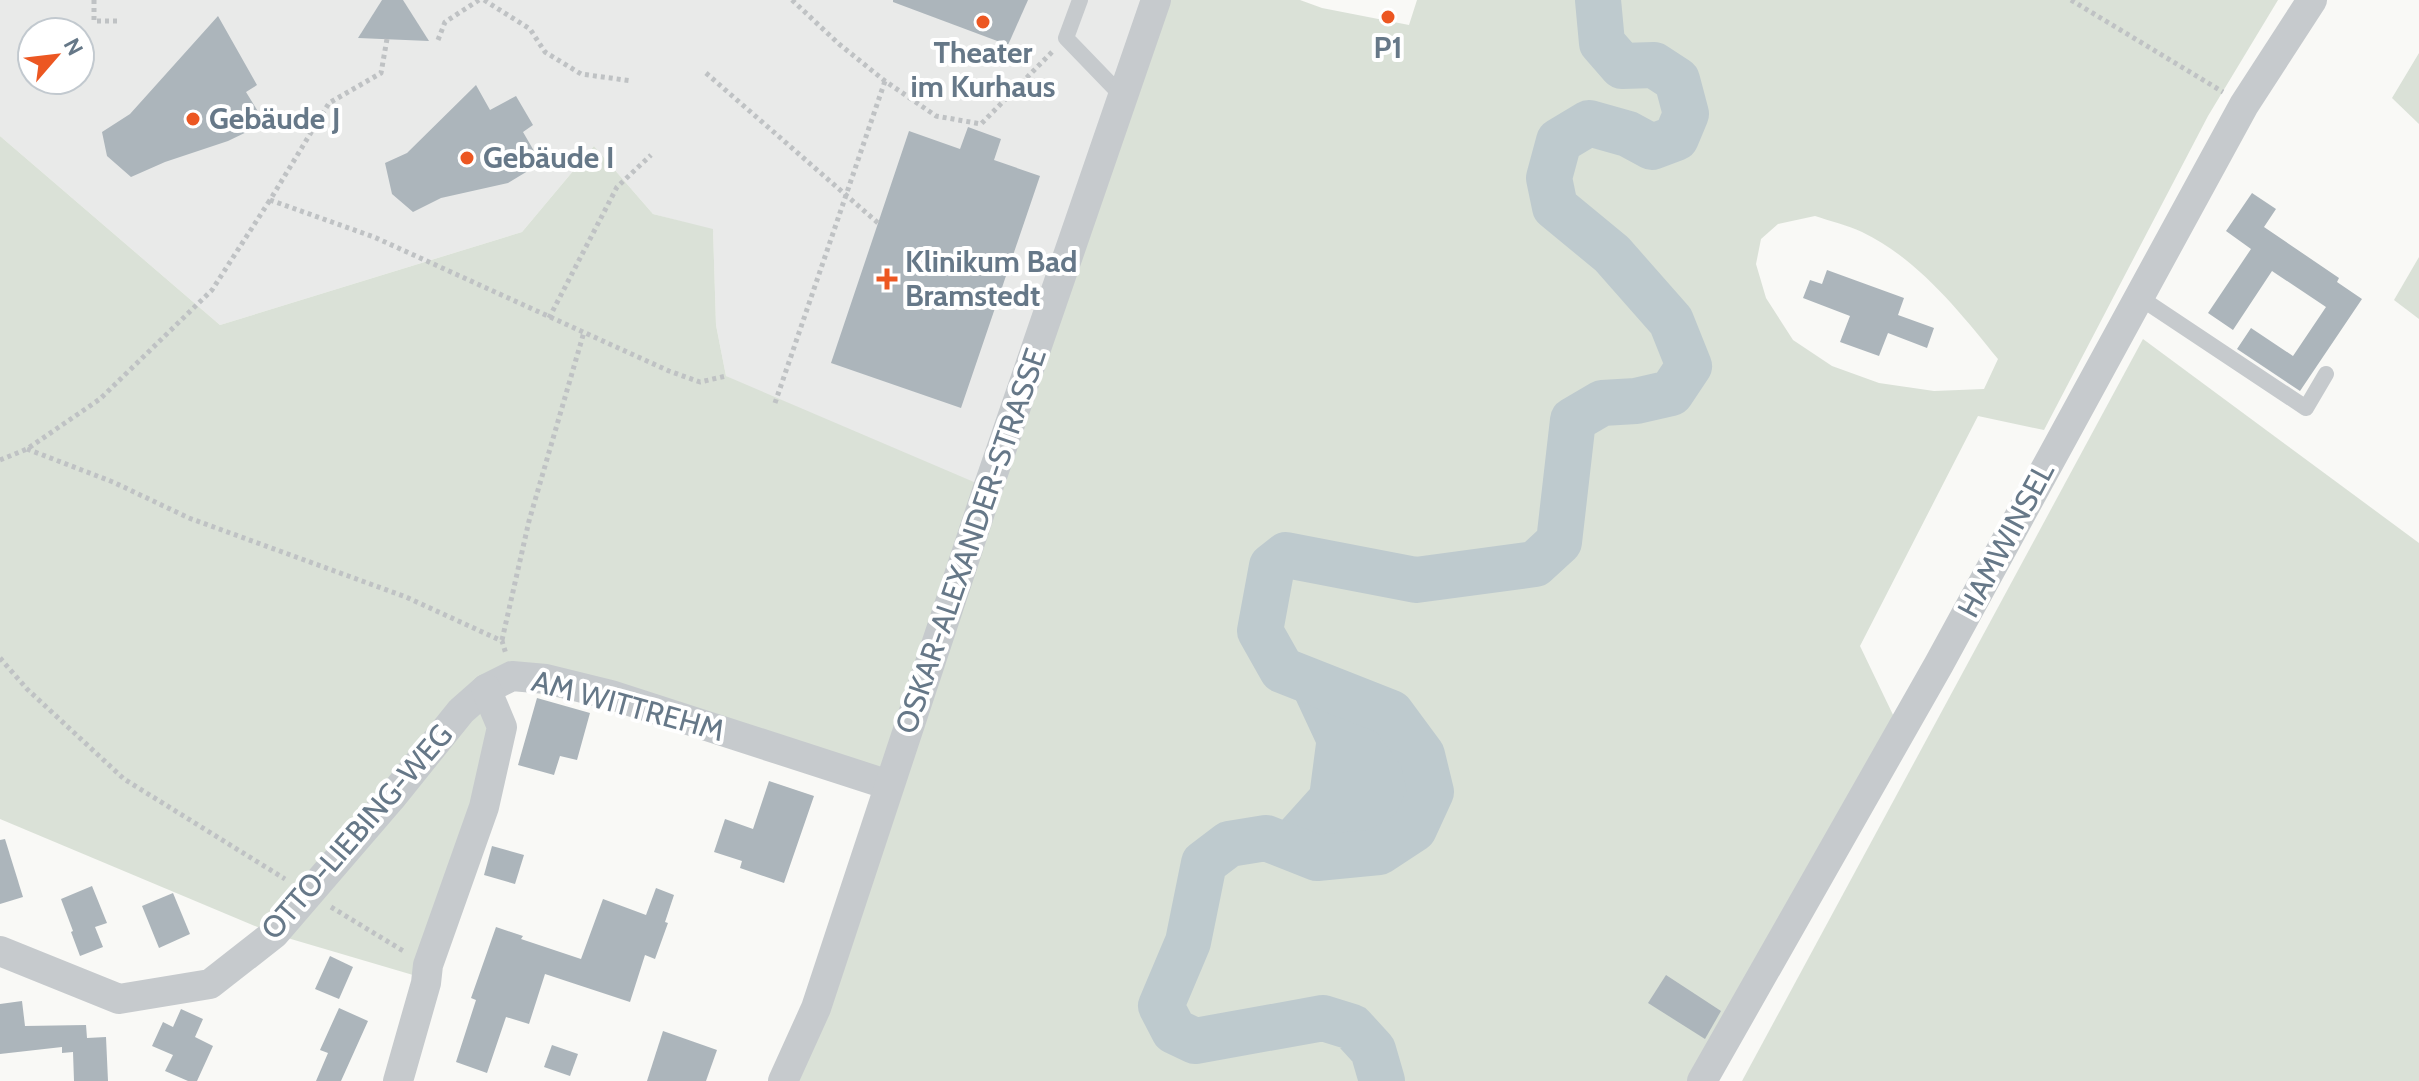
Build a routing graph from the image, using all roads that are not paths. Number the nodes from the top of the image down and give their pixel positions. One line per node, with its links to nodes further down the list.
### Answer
1 (1080, 0): 4 (lane)
2 (1156, 0): 4 (street, OSKAR-ALEXANDER-STRASSE)
3 (2312, 0): 5 (street, HAMWINSEL)
4 (1122, 96): 8 (street, OSKAR-ALEXANDER-STRASSE)
5 (2139, 297): 6 (lane); 12 (street, HAMWINSEL)
6 (2326, 374)
7 (499, 683): 8 (street, AM WITTREHM); 9 (street, OTTO-LIEBING-WEG); 10 (street, AM WITTREHM)
8 (889, 785): 11 (street, OSKAR-ALEXANDER-STRASSE)
9 (0, 951)
10 (398, 1081)
11 (783, 1081)
12 (1702, 1081)

